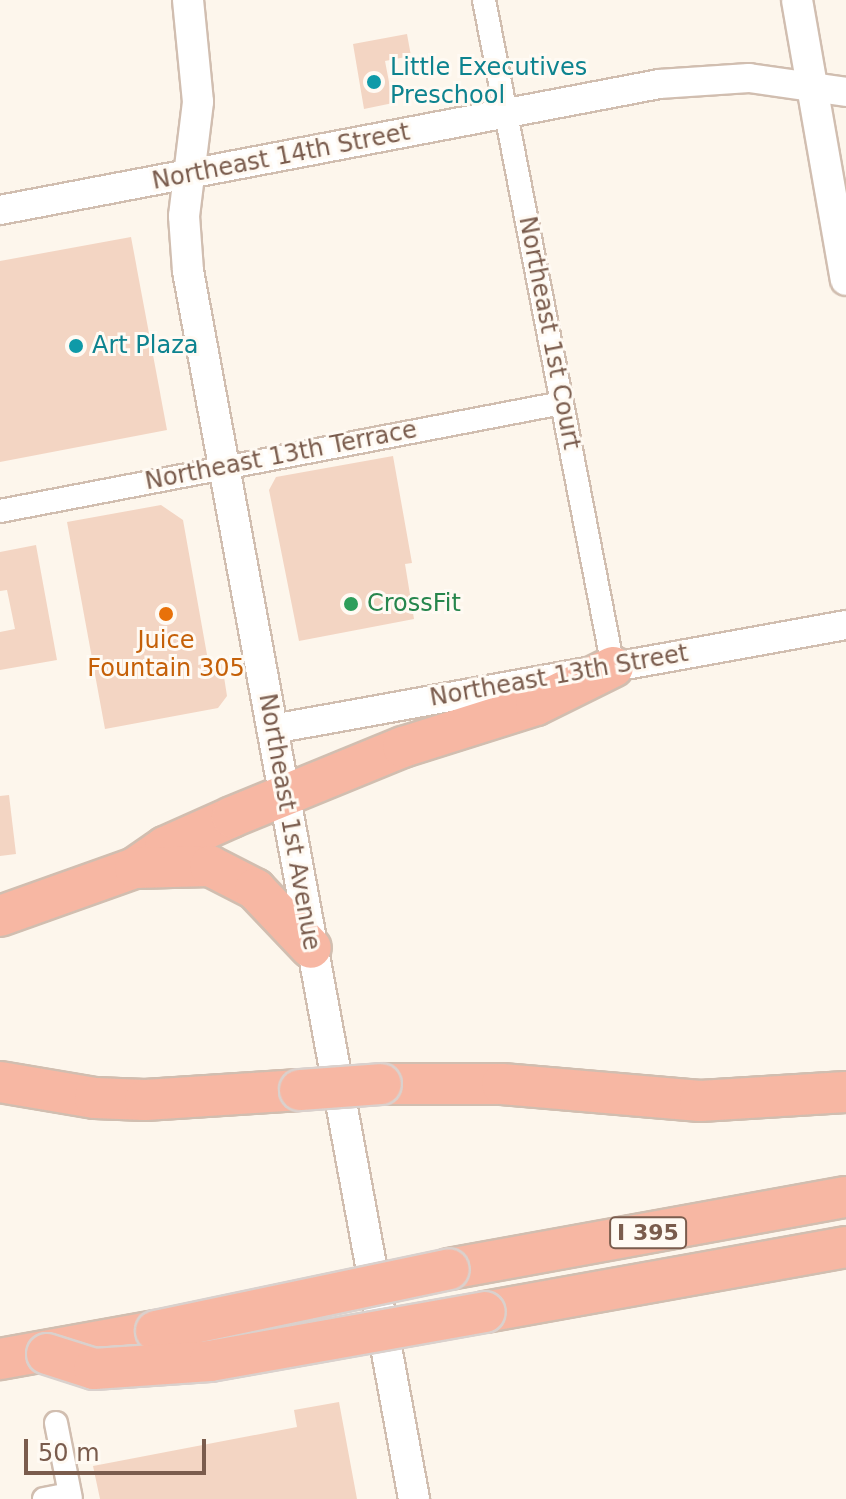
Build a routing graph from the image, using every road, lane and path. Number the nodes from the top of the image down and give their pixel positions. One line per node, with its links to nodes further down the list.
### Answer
1 (188, 0): 7 (main road, Northeast 1st Avenue)
2 (484, 0): 6 (street, Northeast 1st Court)
3 (797, 0): 4 (main road)
4 (812, 85): 5 (street, Northeast 14th Street); 6 (street, Northeast 14th Street); 9 (main road)
5 (846, 92)
6 (506, 113): 7 (street, Northeast 14th Street); 10 (street, Northeast 1st Court)
7 (190, 174): 8 (street, Northeast 14th Street); 11 (main road, Northeast 1st Avenue)
8 (0, 210)
9 (846, 280)
10 (562, 403): 11 (street, Northeast 13th Terrace); 14 (street, Northeast 1st Court)
11 (222, 466): 12 (street, Northeast 13th Terrace); 15 (main road, Northeast 1st Avenue)
12 (0, 511)
13 (846, 625): 14 (street, Northeast 13th Street)
14 (613, 667): 15 (street, Northeast 13th Street); 16 (highway)
15 (273, 729): 16 (main road, Northeast 1st Avenue)
16 (283, 797): 17 (highway); 19 (main road, Northeast 1st Avenue)
17 (135, 868): 18 (highway); 19 (highway)
18 (0, 916)
19 (311, 948): 29 (main road, Northeast 1st Avenue)
20 (0, 1082): 21 (highway, bridge)
21 (846, 1092)
22 (846, 1197): 24 (highway, I 395, bridge)
23 (836, 1244): 24 (highway, bridge)
24 (47, 1354): 25 (highway, I 395)
25 (0, 1359)
26 (56, 1423): 27 (street)
27 (70, 1496): 28 (street)
28 (44, 1499)
29 (414, 1499)

